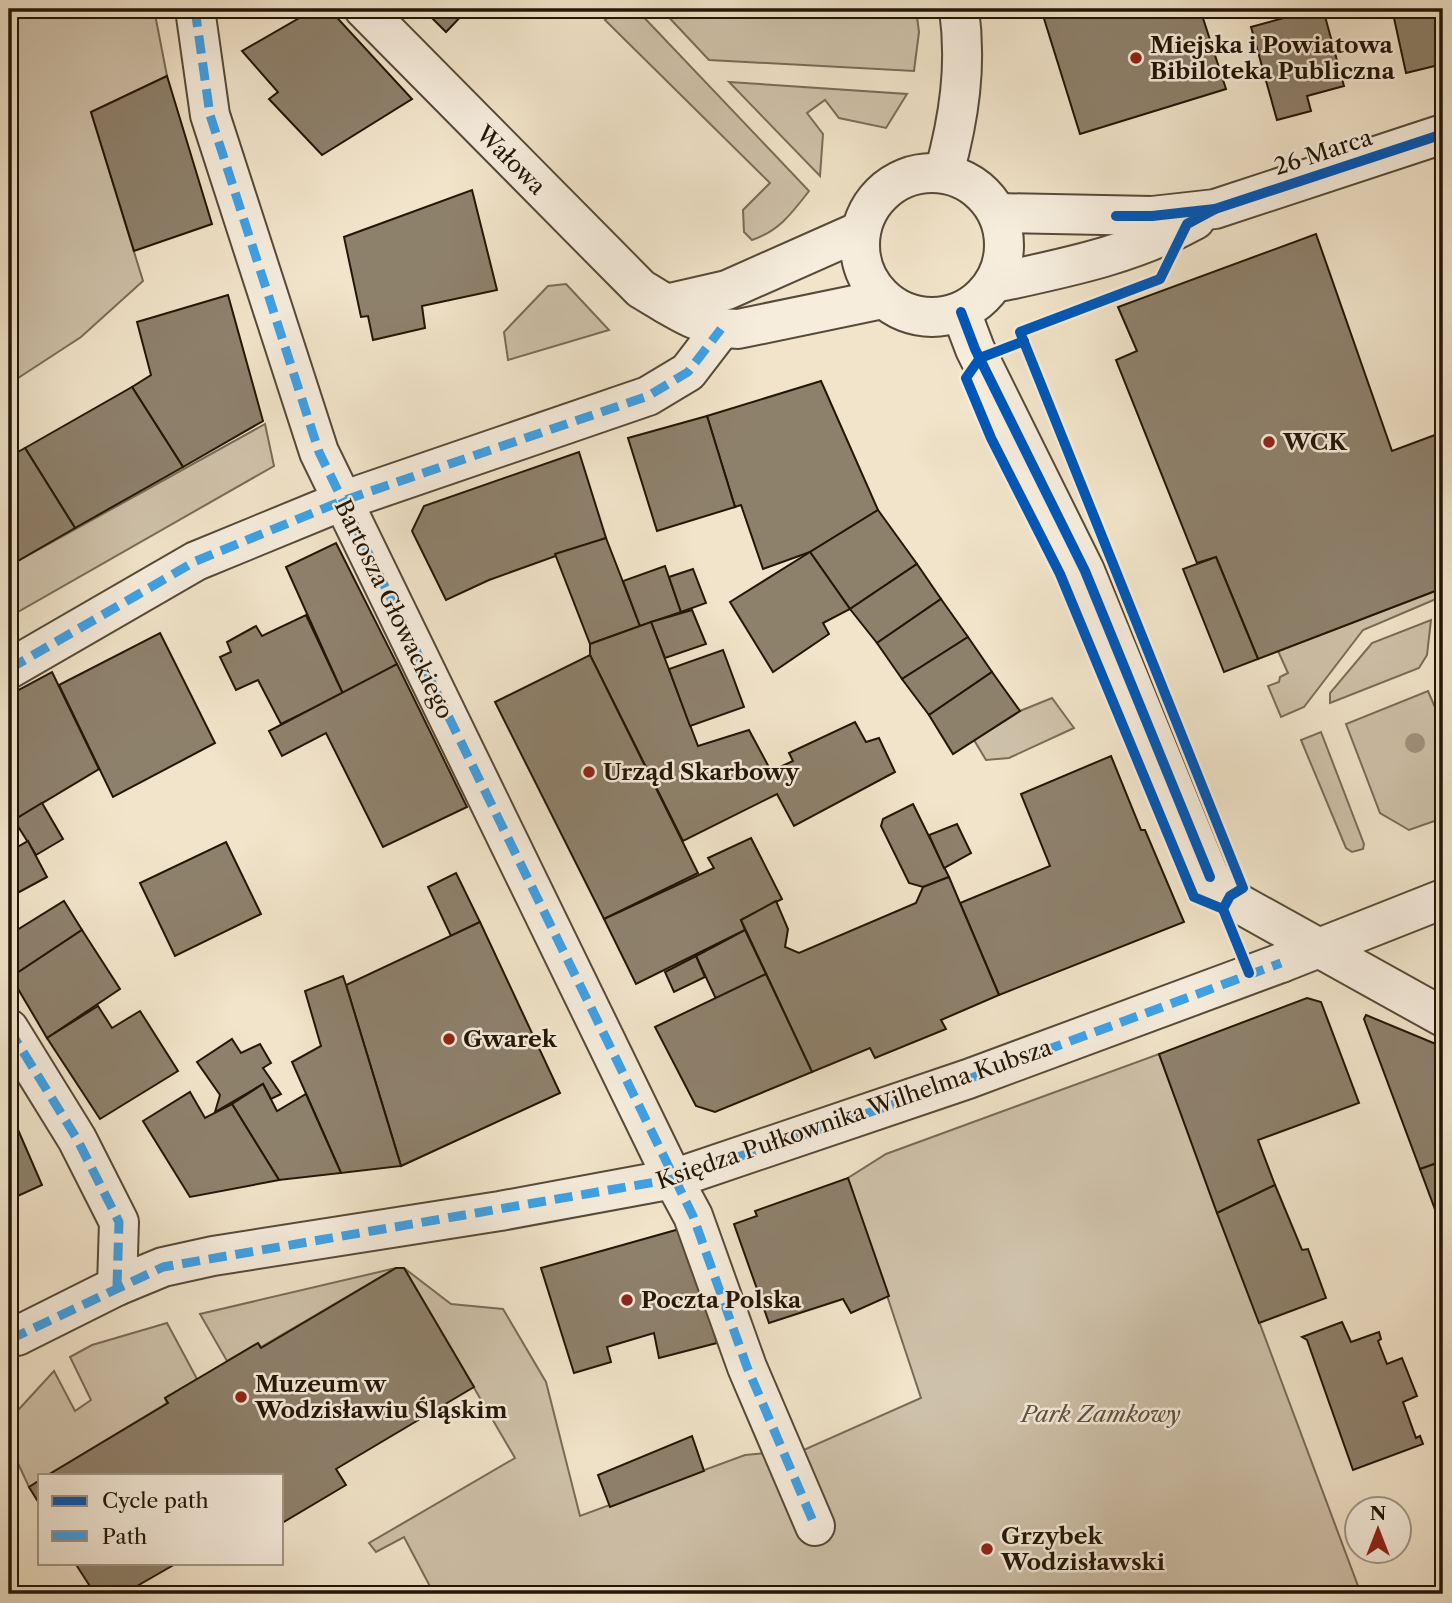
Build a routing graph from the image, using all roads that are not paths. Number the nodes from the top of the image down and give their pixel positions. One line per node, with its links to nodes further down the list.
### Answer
1 (195, 9): 14 (street, Bartosza Głowackiego)
2 (364, 9): 11 (street, Wałowa)
3 (959, 9): 5 (street)
4 (1443, 134): 6 (street, 26 Marca)
5 (944, 173): 7 (street); 8 (street)
6 (1215, 209): 7 (street, 26 Marca); 9 (street, 26 Marca)
7 (998, 214): 9 (street)
8 (860, 230): 10 (street); 11 (street)
9 (995, 283): 12 (street)
10 (883, 299): 12 (street); 13 (street, Wałowa)
11 (666, 304): 13 (street, Wałowa)
12 (961, 312): 17 (street)
13 (721, 329): 14 (street)
14 (342, 501): 15 (street); 20 (street, Bartosza Głowackiego)
15 (9, 669)
16 (1443, 899): 17 (street, Księdza Pułkownika Wilhelma Kubsza)
17 (1323, 947): 18 (street); 20 (street, Księdza Pułkownika Wilhelma Kubsza)
18 (1443, 1017)
19 (9, 1029): 21 (street)
20 (673, 1179): 21 (street, Księdza Pułkownika Wilhelma Kubsza); 23 (street, Bartosza Głowackiego)
21 (117, 1286): 22 (street, Księdza Pułkownika Wilhelma Kubsza)
22 (11, 1340)
23 (815, 1526)

